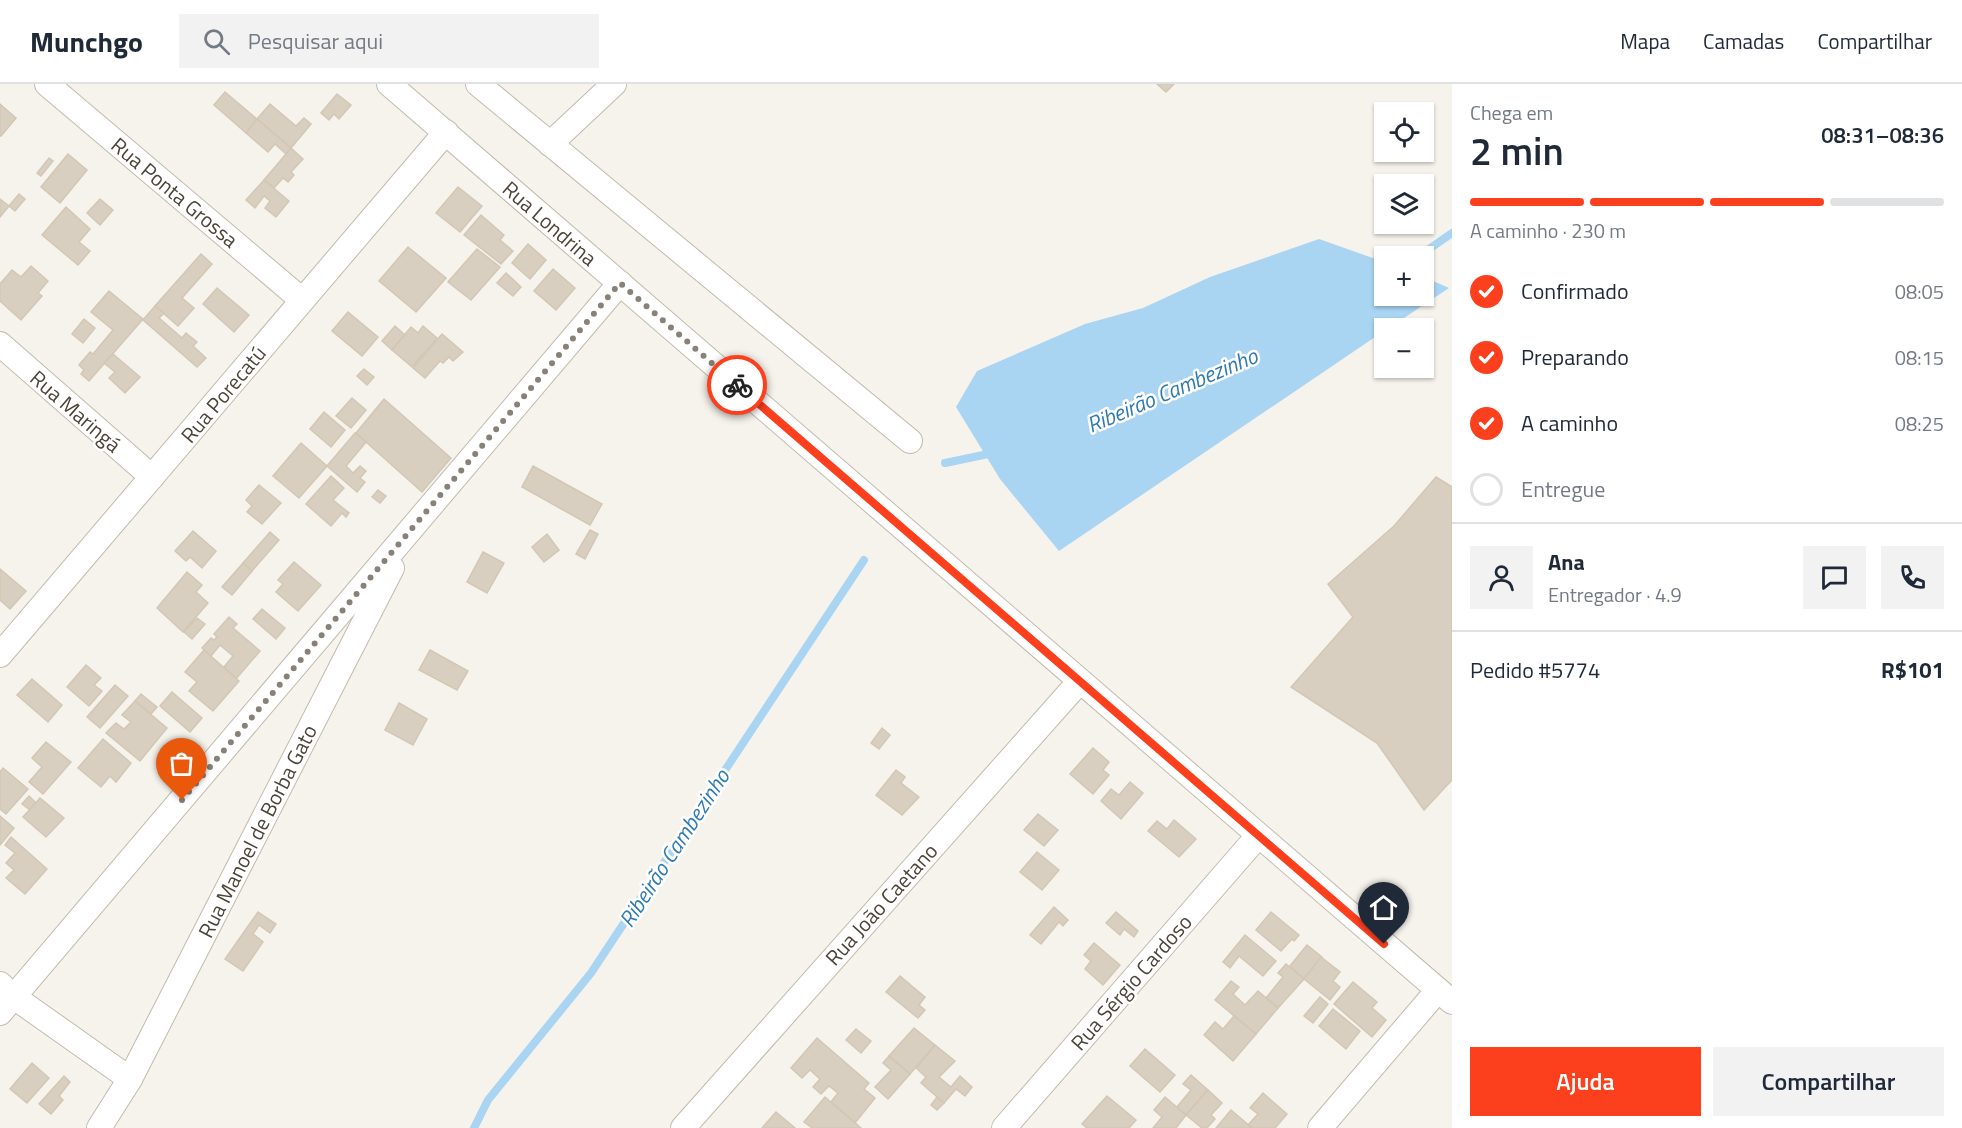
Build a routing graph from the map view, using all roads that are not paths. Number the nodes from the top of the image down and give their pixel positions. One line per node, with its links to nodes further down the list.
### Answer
1 (47, 84): 8 (street, Rua Ponta Grossa)
2 (389, 84): 5 (street, Rua Londrina)
3 (478, 84): 6 (street)
4 (614, 84): 6 (street)
5 (446, 132): 7 (street, Rua Londrina); 8 (street, Rua Porecatú)
6 (550, 144): 10 (street)
7 (620, 283): 12 (street); 14 (street, Rua Londrina)
8 (302, 300): 11 (street, Rua Porecatú)
9 (0, 345): 11 (street, Rua Maringá)
10 (910, 441)
11 (152, 477): 13 (street, Rua Porecatú)
12 (411, 531): 17 (street); 18 (street, Rua Manoel de Borba Gato)
13 (0, 655)
14 (1080, 681): 15 (street, Rua Londrina); 20 (street, Rua João Caetano)
15 (1258, 836): 16 (street, Rua Londrina); 21 (street, Rua Sérgio Cardoso)
16 (1445, 996): 22 (street)
17 (5, 998): 18 (street)
18 (130, 1079): 19 (street, Rua Manoel de Borba Gato)
19 (99, 1128)
20 (683, 1128)
21 (1004, 1128)
22 (1320, 1128)

